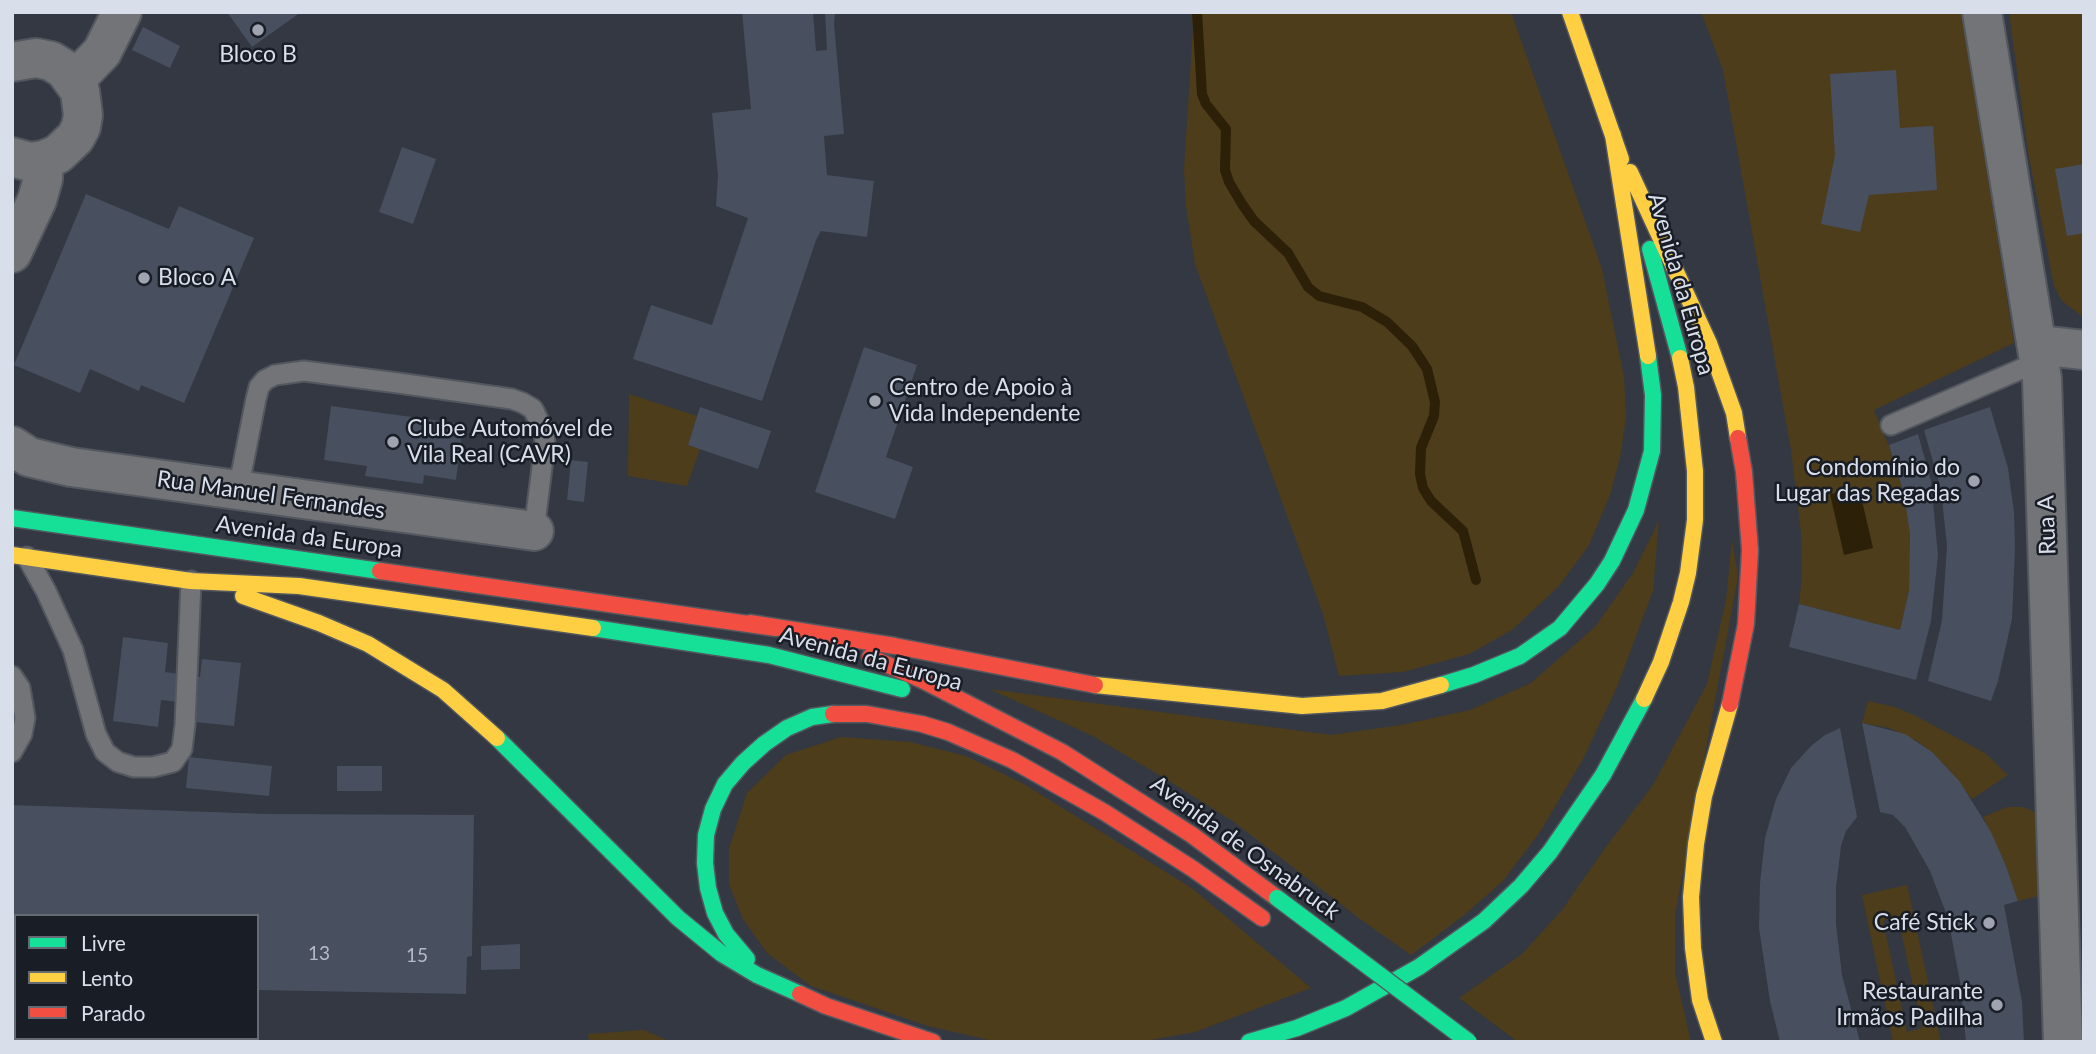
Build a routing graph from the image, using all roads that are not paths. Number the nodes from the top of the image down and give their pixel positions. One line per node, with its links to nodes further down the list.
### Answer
1 (121, 12): 5 (street)
2 (1570, 12): 6 (main road, Avenida da Europa)
3 (1982, 12): 10 (street, Rua A)
4 (12, 62): 5 (street)
5 (75, 80): 7 (street)
6 (1613, 135): 18 (main road); 27 (main road, Avenida da Europa); 29 (main road)
7 (28, 158): 8 (street)
8 (12, 253)
9 (2084, 350): 10 (street)
10 (2039, 353): 11 (lane); 30 (street, Rua A)
11 (1891, 425)
12 (12, 446): 13 (street, Rua Manuel Fernandes)
13 (238, 490): 15 (street, Rua Manuel Fernandes); 15 (lane)
14 (12, 518): 18 (main road, Avenida da Europa)
15 (534, 531)
16 (20, 556): 17 (main road, Avenida da Europa); 17 (lane)
17 (191, 581): 20 (main road, Avenida da Europa); 24 (main road)
18 (750, 623): 20 (main road, Avenida da Europa)
19 (12, 676): 21 (lane)
20 (982, 711): 28 (main road, Avenida de Osnabruck, bridge)
21 (12, 752)
22 (1268, 922): 24 (main road)
23 (1350, 984): 25 (main road)
24 (796, 992): 26 (main road)
25 (1384, 1009)
26 (933, 1042)
27 (1250, 1042)
28 (1469, 1042)
29 (1714, 1042)
30 (2063, 1042)

